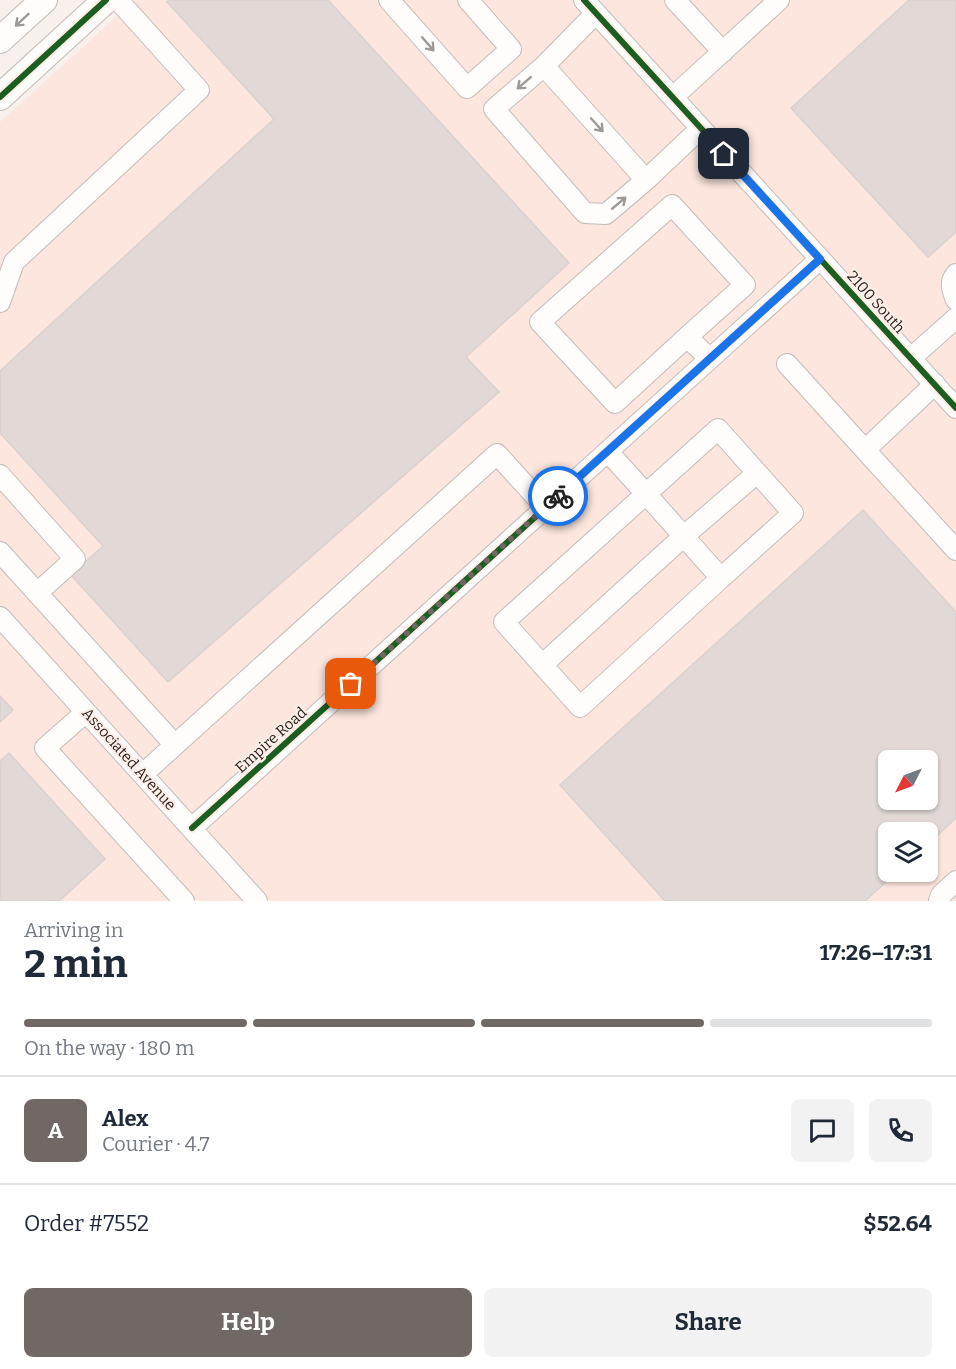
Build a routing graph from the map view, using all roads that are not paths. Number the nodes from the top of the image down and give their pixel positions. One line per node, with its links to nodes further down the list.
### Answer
1 (44, 0): 9 (main road, one-way to 9)
2 (106, 0): 12 (main road)
3 (118, 0): 19 (street)
4 (389, 0): 5 (street, one-way to 5)
5 (468, 0)
6 (675, 0): 10 (street)
7 (779, 0): 10 (street)
8 (591, 5): 11 (street); 13 (street, 2100 South)
9 (0, 40)
10 (723, 52): 13 (street)
11 (544, 66): 15 (street, one-way to 15); 15 (street, one-way to 15)
12 (0, 97)
13 (673, 97): 14 (street, 2100 South)
14 (701, 128): 15 (street); 16 (street, 2100 South)
15 (645, 180)
16 (820, 259): 22 (street, 2100 South); 23 (street, Empire Road)
17 (956, 274): 18 (street)
18 (956, 300)
19 (0, 302)
20 (956, 318): 22 (street)
21 (687, 337): 21 (street); 23 (street)
22 (911, 358): 25 (street, 2100 South)
23 (710, 359): 28 (street, Empire Road)
24 (787, 364): 27 (street)
25 (935, 384): 26 (street, 2100 South); 27 (street)
26 (956, 408)
27 (865, 450): 34 (street)
28 (608, 452): 31 (street); 32 (street, Empire Road)
29 (757, 473): 31 (street); 33 (street); 36 (street)
30 (0, 475): 37 (street)
31 (646, 494): 33 (street); 39 (street)
32 (546, 508): 41 (street); 43 (street, Empire Road)
33 (684, 536): 36 (street); 39 (street)
34 (956, 550)
35 (0, 552): 37 (street)
36 (721, 578): 39 (street)
37 (37, 593): 41 (street)
38 (0, 617): 40 (street, Associated Avenue)
39 (542, 664)
40 (86, 712): 42 (street, Associated Avenue); 46 (street)
41 (175, 745): 42 (street)
42 (142, 774): 43 (street, Associated Avenue)
43 (192, 828): 47 (street, Associated Avenue)
44 (956, 881): 45 (street)
45 (938, 899)
46 (184, 901)
47 (257, 901)

